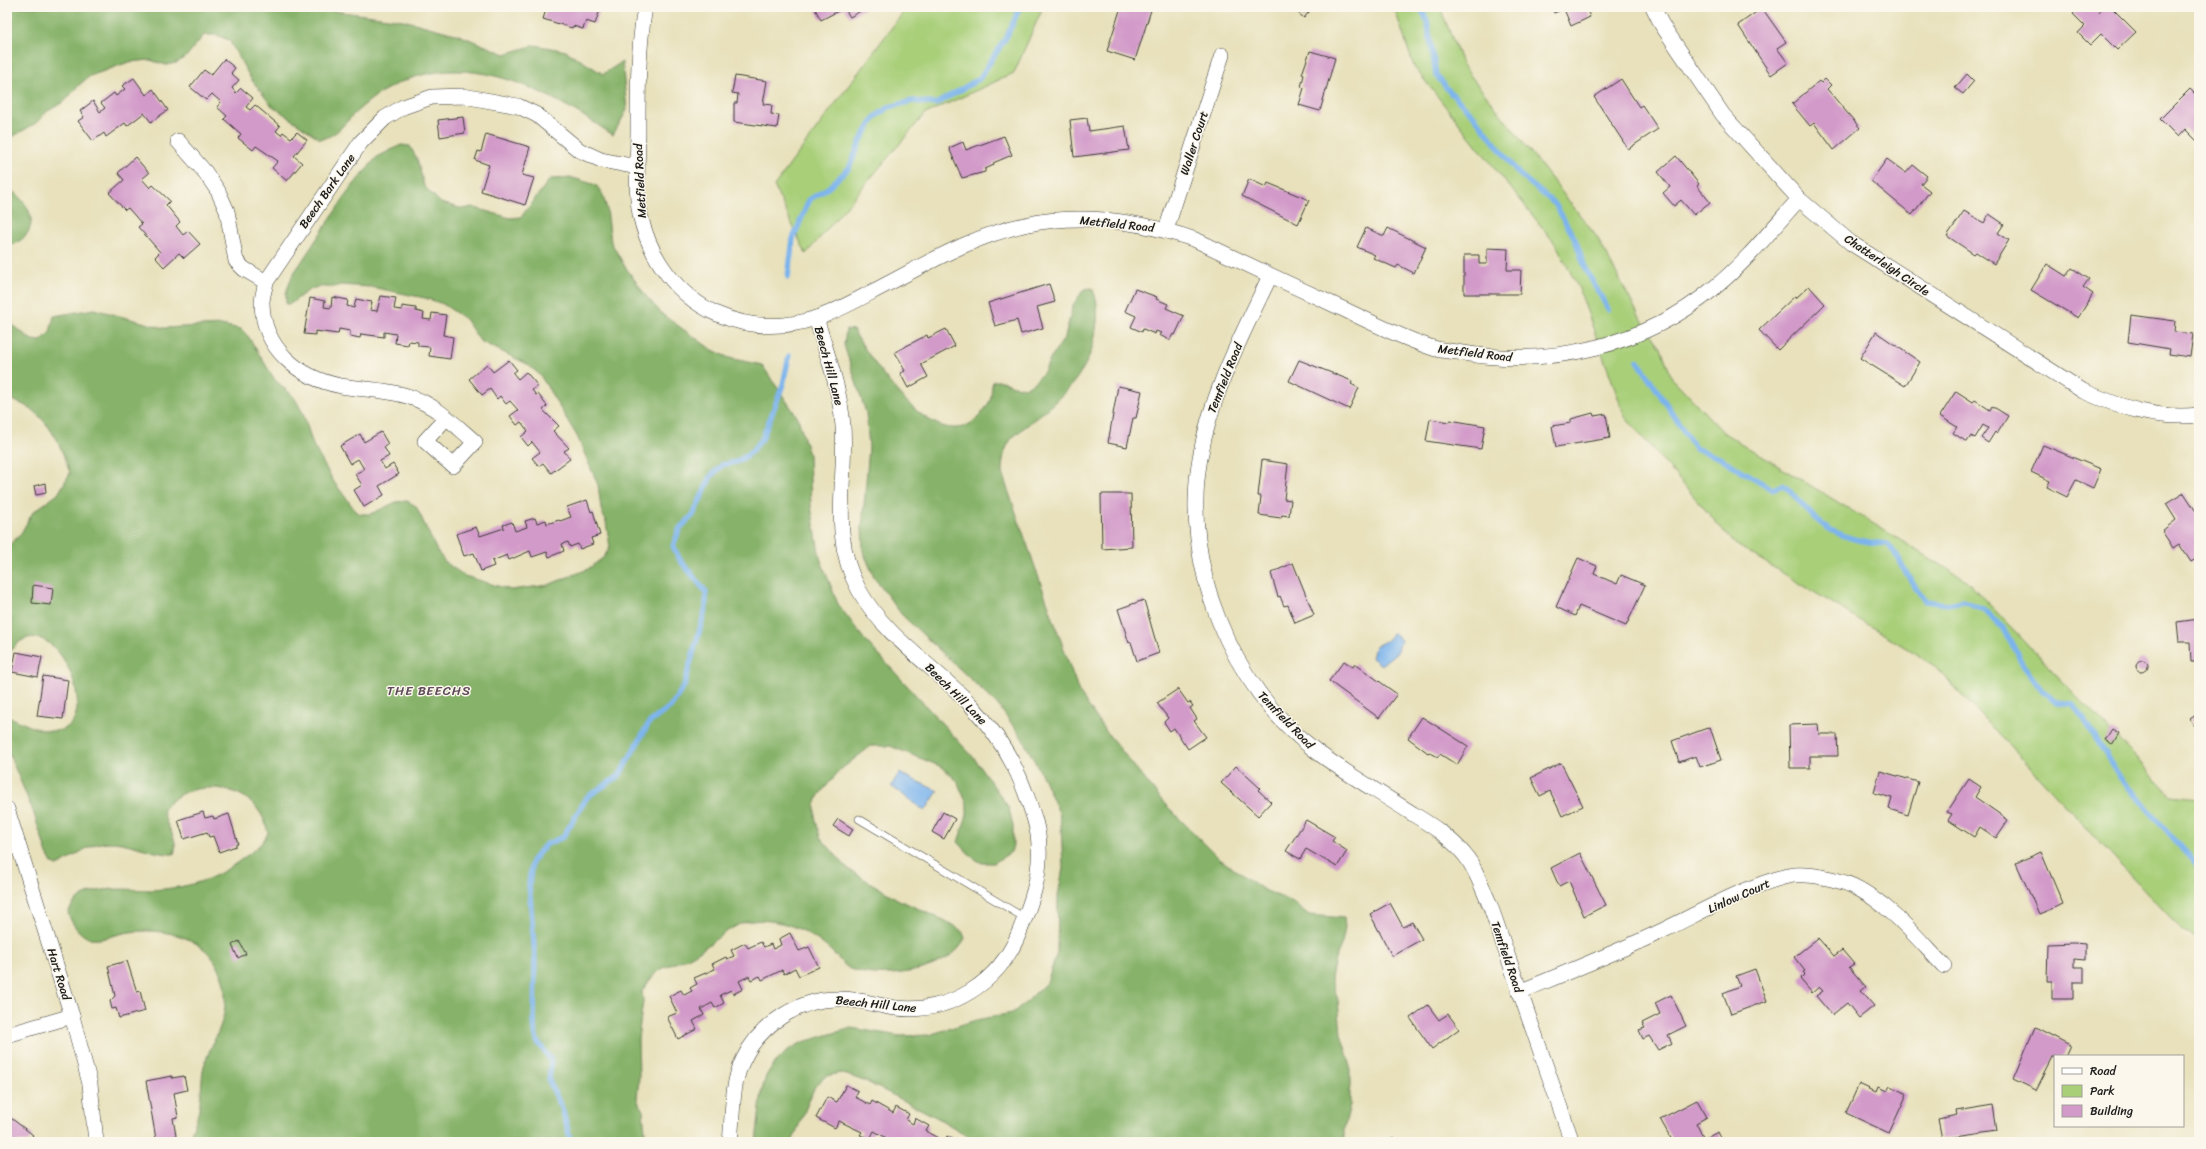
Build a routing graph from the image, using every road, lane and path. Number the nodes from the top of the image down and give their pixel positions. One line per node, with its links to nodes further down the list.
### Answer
1 (645, 7): 5 (street, Metfield Road)
2 (1653, 7): 6 (street, Chatterleigh Circle)
3 (1222, 55): 7 (street, Waller Court)
4 (178, 141): 9 (street)
5 (637, 167): 9 (street, Beech Bark Lane); 10 (street, Metfield Road)
6 (1799, 199): 8 (street, Metfield Road); 11 (street, Chatterleigh Circle)
7 (1166, 230): 8 (street, Metfield Road); 10 (street, Metfield Road)
8 (1270, 276): 17 (street, Temfield Road)
9 (266, 282): 12 (street, Beech Bark Lane)
10 (816, 318): 15 (street, Beech Hill Lane)
11 (2199, 415)
12 (446, 418)
13 (7, 809): 18 (street, Hart Road)
14 (859, 819): 15 (lane)
15 (1025, 918): 21 (street, Beech Hill Lane)
16 (1944, 966): 17 (street, Linlow Court)
17 (1519, 992): 22 (street, Temfield Road)
18 (72, 1016): 19 (street); 20 (street, Hart Road)
19 (7, 1035)
20 (96, 1142)
21 (730, 1142)
22 (1572, 1142)

